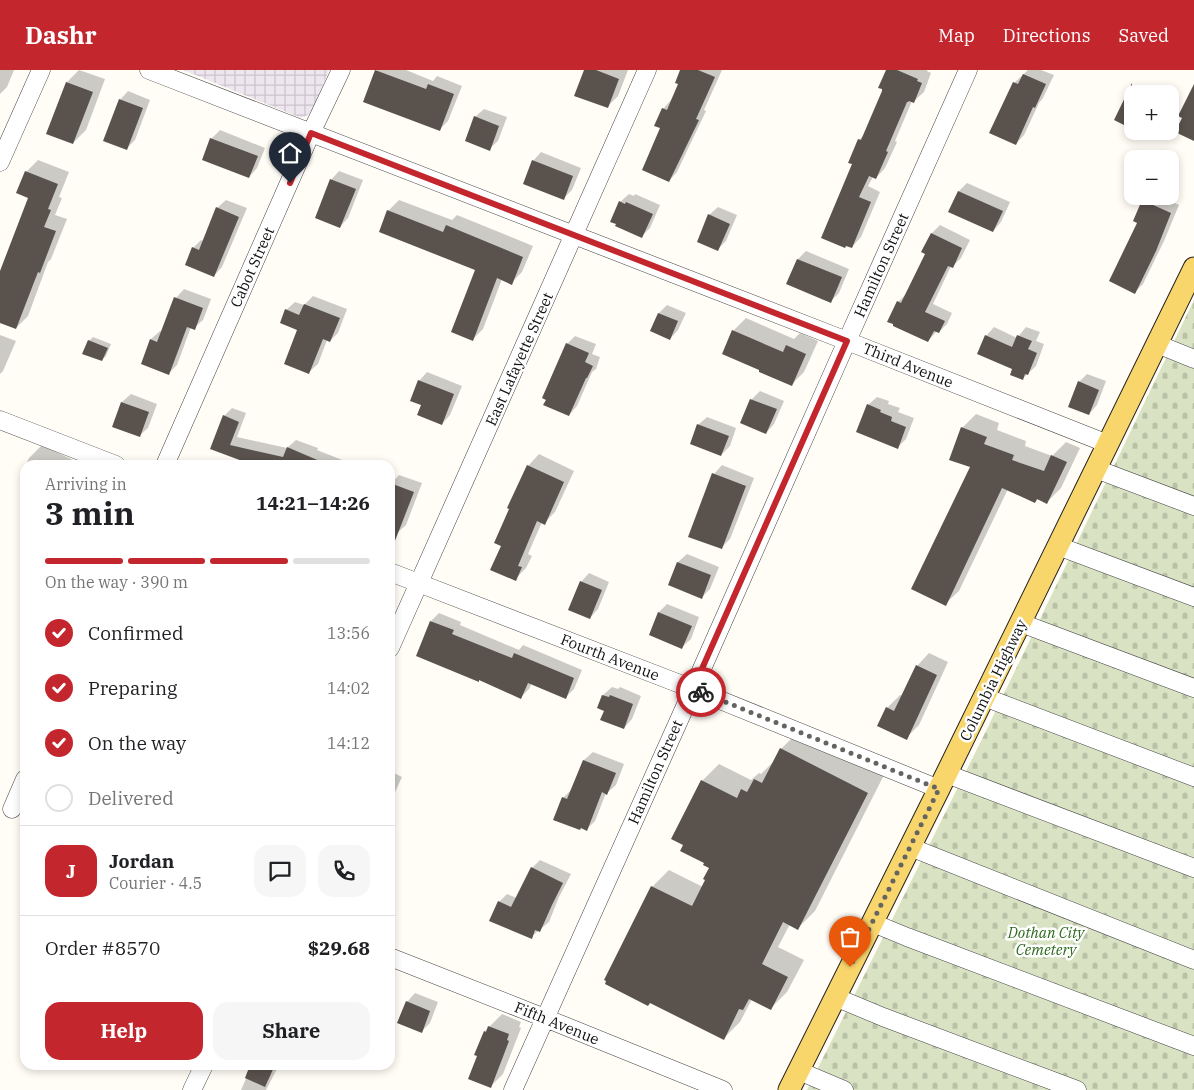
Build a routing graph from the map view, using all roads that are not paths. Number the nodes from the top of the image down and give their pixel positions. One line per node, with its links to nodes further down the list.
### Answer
1 (41, 70): 7 (street)
2 (149, 70): 6 (street, Third Avenue)
3 (341, 70): 6 (street, Cabot Street)
4 (647, 70): 8 (street, East Lafayette Street)
5 (968, 70): 10 (street, Hamilton Street)
6 (311, 133): 8 (street, Third Avenue); 16 (street, Cabot Street)
7 (0, 162)
8 (574, 235): 10 (street, Third Avenue); 21 (street, East Lafayette Street)
9 (1194, 268): 11 (main road, Columbia Highway)
10 (847, 341): 14 (street, Third Avenue); 26 (street, Hamilton Street)
11 (1157, 344): 12 (street); 14 (main road, Columbia Highway)
12 (1194, 359)
13 (0, 420): 15 (street)
14 (1108, 444): 17 (main road, Columbia Highway)
15 (103, 460)
16 (167, 460)
17 (1096, 469): 18 (street); 19 (main road, Columbia Highway)
18 (1194, 506)
19 (1058, 546): 22 (street); 23 (main road, Columbia Highway)
20 (395, 574): 21 (street, Fourth Avenue)
21 (419, 583): 24 (street, East Lafayette Street); 26 (street, Fourth Avenue)
22 (1194, 597)
23 (1020, 623): 25 (street); 27 (main road, Columbia Highway)
24 (395, 637)
25 (1194, 688)
26 (693, 689): 29 (street, Fourth Avenue); 38 (street, Hamilton Street)
27 (984, 697): 28 (street); 29 (main road, Columbia Highway)
28 (1194, 777)
29 (943, 782): 32 (main road, Columbia Highway); 33 (street, Fourth Avenue)
30 (20, 791): 31 (street)
31 (12, 809)
32 (910, 847): 34 (main road, Columbia Highway); 36 (street)
33 (1194, 868)
34 (873, 922): 37 (main road, Columbia Highway); 39 (street)
35 (395, 959): 38 (street, Fifth Avenue)
36 (1194, 960)
37 (835, 997): 41 (main road, Columbia Highway); 47 (street)
38 (544, 1018): 43 (street, Hamilton Street); 44 (street, Fifth Avenue)
39 (1194, 1046)
40 (202, 1070): 42 (street)
41 (799, 1071): 45 (main road, Columbia Highway); 46 (street)
42 (192, 1090)
43 (513, 1090)
44 (723, 1090)
45 (789, 1090)
46 (844, 1090)
47 (1077, 1090)

